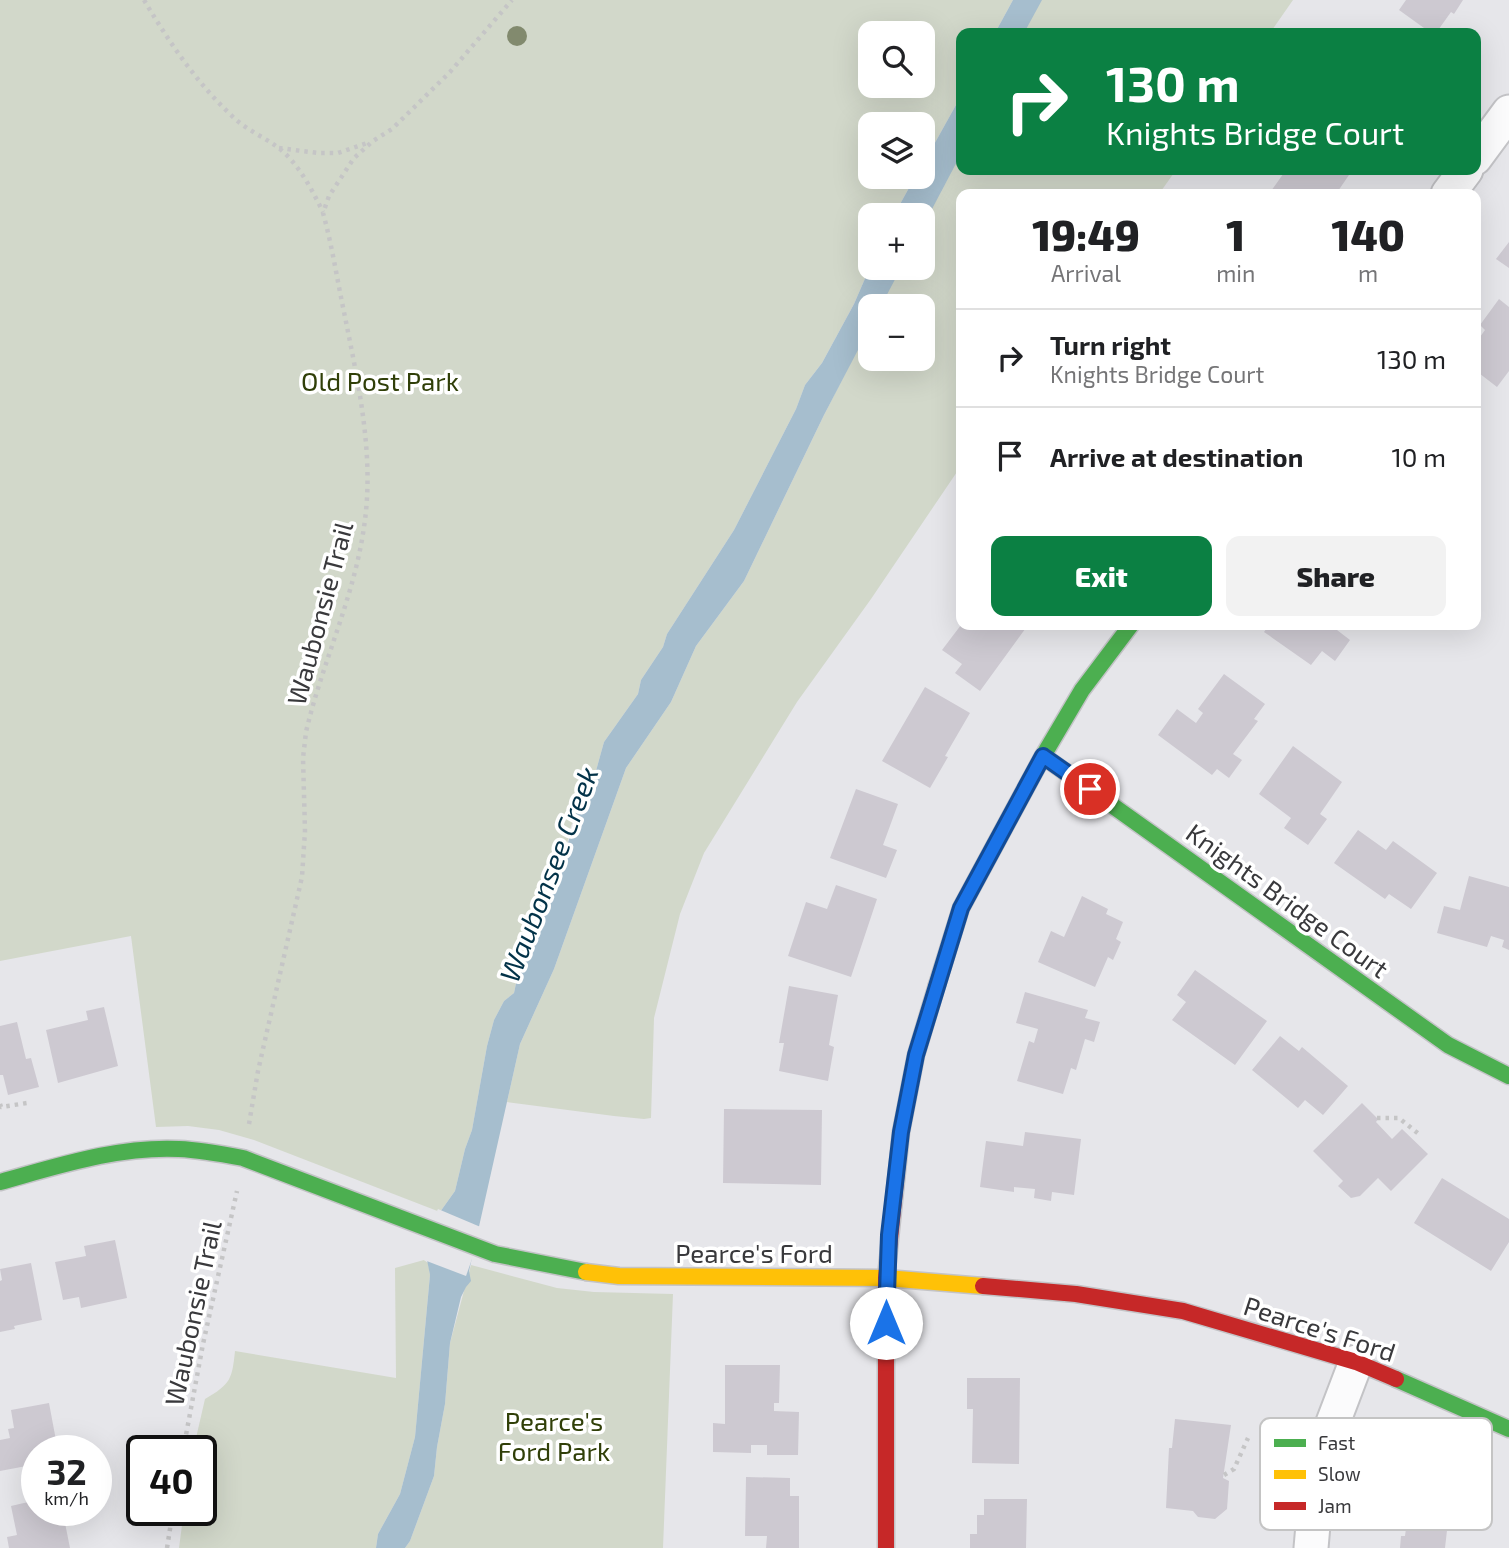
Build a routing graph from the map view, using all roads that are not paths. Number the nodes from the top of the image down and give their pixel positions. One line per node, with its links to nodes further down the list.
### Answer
1 (1509, 112): 2 (street)
2 (1481, 150)
3 (1128, 630): 4 (street)
4 (1043, 756): 5 (street, Knights Bridge Court); 7 (street)
5 (1509, 1076)
6 (0, 1182): 7 (street, Pearce's Ford)
7 (886, 1278): 8 (street, Pearce's Ford); 14 (street)
8 (1356, 1362): 9 (street); 10 (street, Pearce's Ford)
9 (1335, 1418)
10 (1485, 1418)
11 (1492, 1421): 12 (street, Pearce's Ford)
12 (1509, 1429)
13 (1313, 1530): 15 (street)
14 (886, 1548)
15 (1311, 1548)

